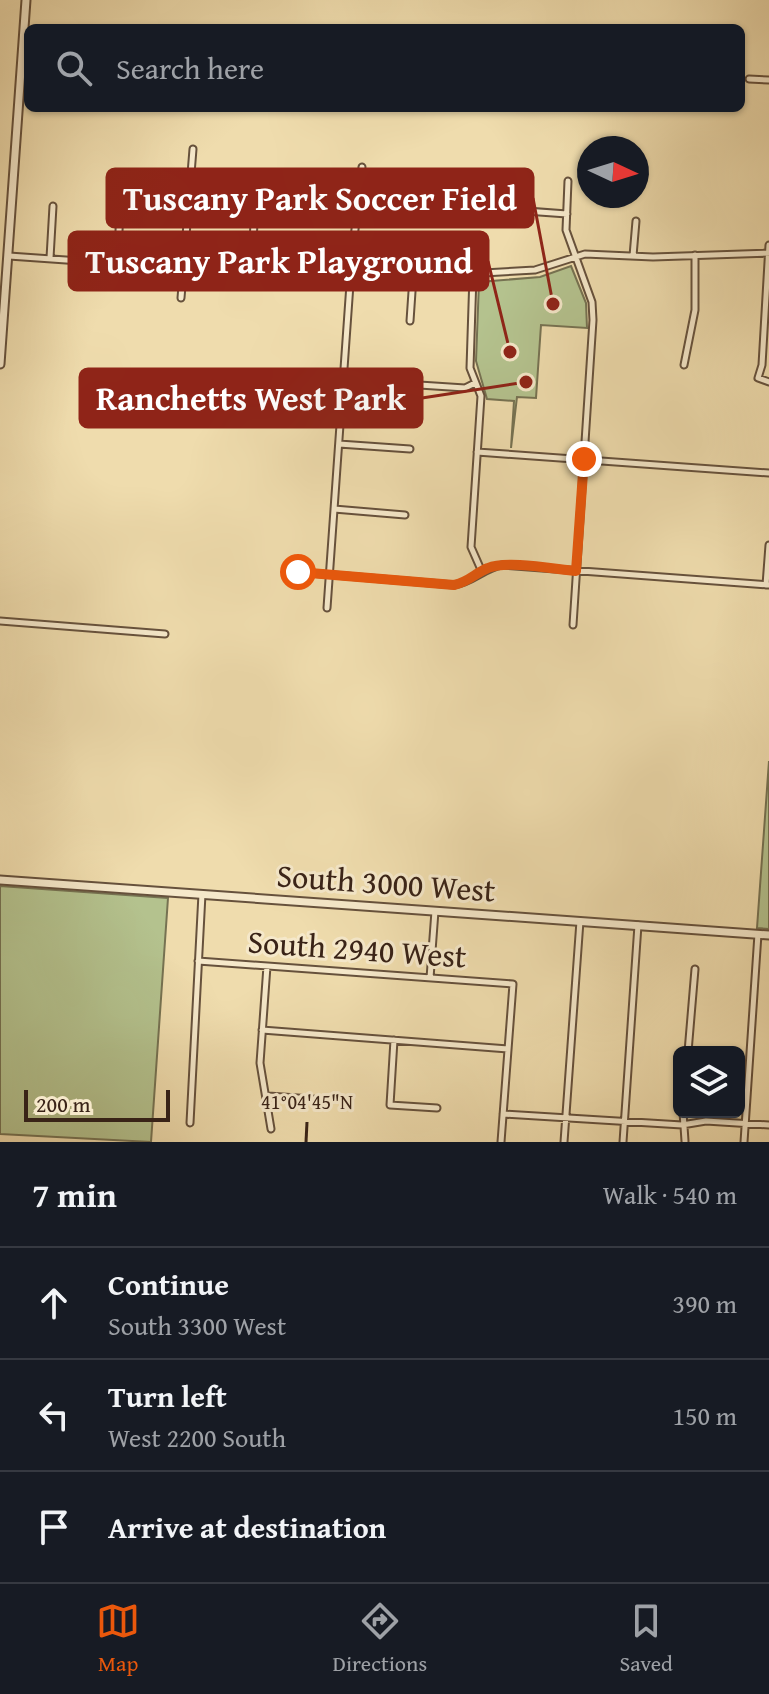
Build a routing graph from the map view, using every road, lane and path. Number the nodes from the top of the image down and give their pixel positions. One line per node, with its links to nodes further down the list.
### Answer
1 (26, 0): 2 (street)
2 (24, 24)
3 (24, 30): 17 (street)
4 (749, 79): 5 (street)
5 (769, 80)
6 (193, 149): 22 (street)
7 (362, 167): 10 (street)
8 (122, 181): 21 (street)
9 (568, 181): 12 (street)
10 (360, 199): 12 (street); 23 (street); 24 (street)
11 (53, 206): 20 (street)
12 (567, 214): 18 (street)
13 (636, 221): 19 (street)
14 (769, 245): 15 (street)
15 (769, 253): 16 (street); 32 (street)
16 (695, 255): 19 (street); 30 (street)
17 (9, 256): 20 (street); 29 (street)
18 (575, 256): 19 (street); 25 (street); 37 (street)
19 (633, 256)
20 (50, 258): 21 (street)
21 (117, 264): 22 (street)
22 (184, 269): 23 (street); 27 (street)
23 (251, 273): 24 (street)
24 (351, 275): 26 (street); 31 (street)
25 (473, 275): 26 (street); 33 (street)
26 (413, 277): 28 (street)
27 (181, 298)
28 (410, 321)
29 (0, 364)
30 (684, 365)
31 (343, 380): 33 (street); 34 (street)
32 (769, 382)
33 (475, 383): 36 (street)
34 (339, 444): 35 (street); 39 (street)
35 (410, 449)
36 (477, 452): 37 (street); 44 (street)
37 (584, 459): 38 (street); 42 (street)
38 (769, 473)
39 (334, 509): 40 (street); 45 (street)
40 (405, 515)
41 (769, 545): 46 (street)
42 (576, 571): 44 (street); 46 (street); 49 (street)
43 (298, 572): 45 (street)
44 (482, 572): 45 (street)
45 (330, 575): 47 (street)
46 (768, 585)
47 (327, 608)
48 (0, 621): 50 (street)
49 (573, 625)
50 (165, 634)
51 (0, 880): 52 (street, South 3000 West)
52 (202, 894): 53 (street, South 3000 West); 58 (street)
53 (435, 911): 54 (street, South 3000 West); 61 (street)
54 (580, 921): 55 (street, South 3000 West); 70 (street)
55 (638, 925): 56 (street, South 3000 West); 72 (street)
56 (758, 934): 57 (street, South 3000 West); 74 (street)
57 (769, 935)
58 (198, 961): 59 (street, South 2940 West); 73 (street)
59 (267, 966): 61 (street, South 2940 West); 62 (street)
60 (695, 969): 64 (street)
61 (430, 978): 65 (street, South 2940 West)
62 (262, 1030): 63 (street); 66 (street)
63 (394, 1040): 65 (street); 68 (street)
64 (689, 1046)
65 (508, 1049): 69 (street)
66 (268, 1096): 67 (street); 77 (street)
67 (327, 1100)
68 (437, 1108)
69 (503, 1114): 70 (street); 79 (street)
70 (566, 1118): 72 (street); 80 (street)
71 (683, 1118): 75 (street)
72 (625, 1122): 75 (street); 81 (street)
73 (190, 1123)
74 (745, 1124): 75 (street); 76 (street); 82 (street)
75 (682, 1125): 78 (street)
76 (769, 1125)
77 (271, 1129)
78 (685, 1141)
79 (501, 1142)
80 (564, 1142)
81 (623, 1142)
82 (744, 1142)

